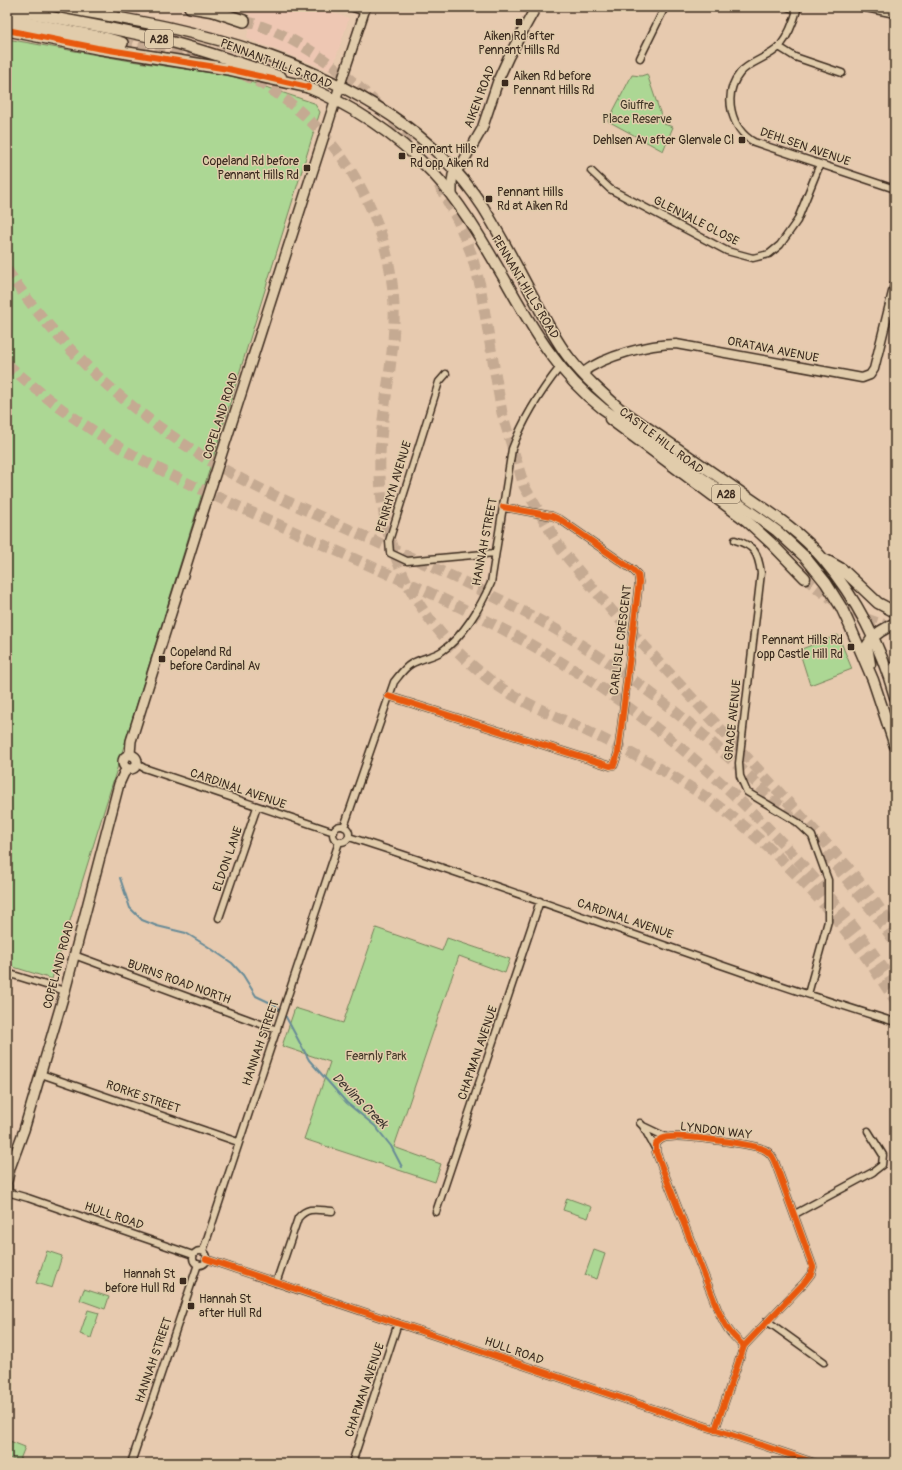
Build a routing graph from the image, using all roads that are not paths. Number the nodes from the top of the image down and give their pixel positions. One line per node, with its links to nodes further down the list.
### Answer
1 (60, 7): 19 (main road, PENNANT HILLS ROAD / A28)
2 (190, 7): 13 (highway)
3 (350, 7): 10 (street)
4 (536, 7): 23 (main road, AIKEN ROAD)
5 (664, 7): 17 (street)
6 (788, 7): 8 (street)
7 (861, 7): 11 (street)
8 (797, 8): 16 (street, DEHLSEN AVENUE)
9 (7, 9): 20 (main road, PENNANT HILLS ROAD / A28)
10 (365, 9): 19 (street)
11 (895, 14)
12 (7, 19): 15 (highway)
13 (244, 21)
14 (7, 30): 20 (highway)
15 (122, 43)
16 (779, 47): 18 (street); 22 (street, DEHLSEN AVENUE)
17 (640, 58)
18 (842, 73)
19 (340, 86): 21 (main road, COPELAND ROAD); 23 (main road, PENNANT HILLS ROAD / A28)
20 (308, 87): 21 (main road, PENNANT HILLS ROAD / A28)
21 (336, 100): 26 (main road, PENNANT HILLS ROAD / A28); 46 (main road, COPELAND ROAD)
22 (820, 164): 24 (street, GLENVALE CLOSE); 25 (street, DEHLSEN AVENUE)
23 (456, 171): 26 (main road, AIKEN ROAD); 29 (main road, PENNANT HILLS ROAD / A28)
24 (591, 171)
25 (895, 189)
26 (452, 196): 28 (main road, PENNANT HILLS ROAD / A28)
27 (895, 284): 29 (street, ORATAVA AVENUE)
28 (560, 367): 31 (main road, PENNANT HILLS ROAD / A28); 32 (street, HANNAH STREET)
29 (582, 373): 35 (main road, PENNANT HILLS ROAD / A28)
30 (446, 374): 34 (street, PENRHYN AVENUE)
31 (593, 401): 36 (main road, CASTLE HILL ROAD); 41 (main road, PENNANT HILLS ROAD / A28)
32 (503, 507): 34 (street, HANNAH STREET); 48 (street, CARLISLE CRESCENT)
33 (735, 540): 61 (street, GRACE AVENUE)
34 (495, 553): 43 (street, HANNAH STREET)
35 (823, 558): 37 (main road); 39 (main road, PENNANT HILLS ROAD / A28)
36 (805, 578)
37 (895, 612)
38 (895, 623): 39 (main road)
39 (873, 637): 41 (main road); 42 (main road, PENNANT HILLS ROAD / A28)
40 (895, 667): 42 (main road)
41 (873, 680): 45 (main road, PENNANT HILLS ROAD / A28)
42 (890, 681): 44 (main road, PENNANT HILLS ROAD / A28)
43 (388, 696): 48 (street); 52 (street, HANNAH STREET)
44 (895, 697)
45 (895, 746)
46 (130, 754): 47 (main road); 49 (main road)
47 (137, 764): 49 (main road); 51 (street, CARDINAL AVENUE)
48 (614, 765): 50 (street)
49 (128, 769): 58 (main road, COPELAND ROAD)
50 (618, 770)
51 (257, 807): 53 (street, CARDINAL AVENUE); 57 (street, ELDON LANE)
52 (344, 827): 53 (street); 54 (street)
53 (334, 832): 55 (street)
54 (348, 837): 55 (street); 56 (street, CARDINAL AVENUE)
55 (339, 842): 63 (street, HANNAH STREET)
56 (540, 901): 61 (street, CARDINAL AVENUE); 72 (street, CHAPMAN AVENUE)
57 (219, 918)
58 (74, 955): 60 (main road, COPELAND ROAD); 63 (street, BURNS ROAD NORTH)
59 (7, 973): 60 (street)
60 (65, 991): 64 (main road, COPELAND ROAD)
61 (808, 994): 62 (street, CARDINAL AVENUE)
62 (895, 1022)
63 (277, 1030): 67 (street, HANNAH STREET)
64 (41, 1074): 67 (street, RORKE STREET); 69 (main road, COPELAND ROAD)
65 (868, 1131): 73 (street)
66 (666, 1137): 68 (street, LYNDON WAY); 68 (street, LYNDON WAY); 73 (street, LYNDON WAY)
67 (238, 1142): 74 (street, HANNAH STREET)
68 (655, 1148): 81 (street, LYNDON WAY)
69 (9, 1171): 70 (main road, COPELAND ROAD)
70 (7, 1188): 75 (street, HULL ROAD)
71 (332, 1211): 78 (street)
72 (436, 1212)
73 (795, 1214): 79 (street, LYNDON WAY)
74 (203, 1251): 75 (street); 76 (street)
75 (193, 1255): 77 (street)
76 (206, 1259): 77 (street); 78 (street, HULL ROAD)
77 (198, 1264): 85 (street, HANNAH STREET)
78 (276, 1283): 80 (street, HULL ROAD)
79 (767, 1321): 81 (street, LYNDON WAY); 82 (street)
80 (398, 1324): 83 (street, HULL ROAD); 86 (street, CHAPMAN AVENUE)
81 (744, 1346): 83 (street, LYNDON WAY)
82 (824, 1362)
83 (715, 1430): 84 (street, HULL ROAD)
84 (798, 1460): 87 (street, HULL ROAD)
85 (131, 1463)
86 (352, 1463)
87 (815, 1463)

